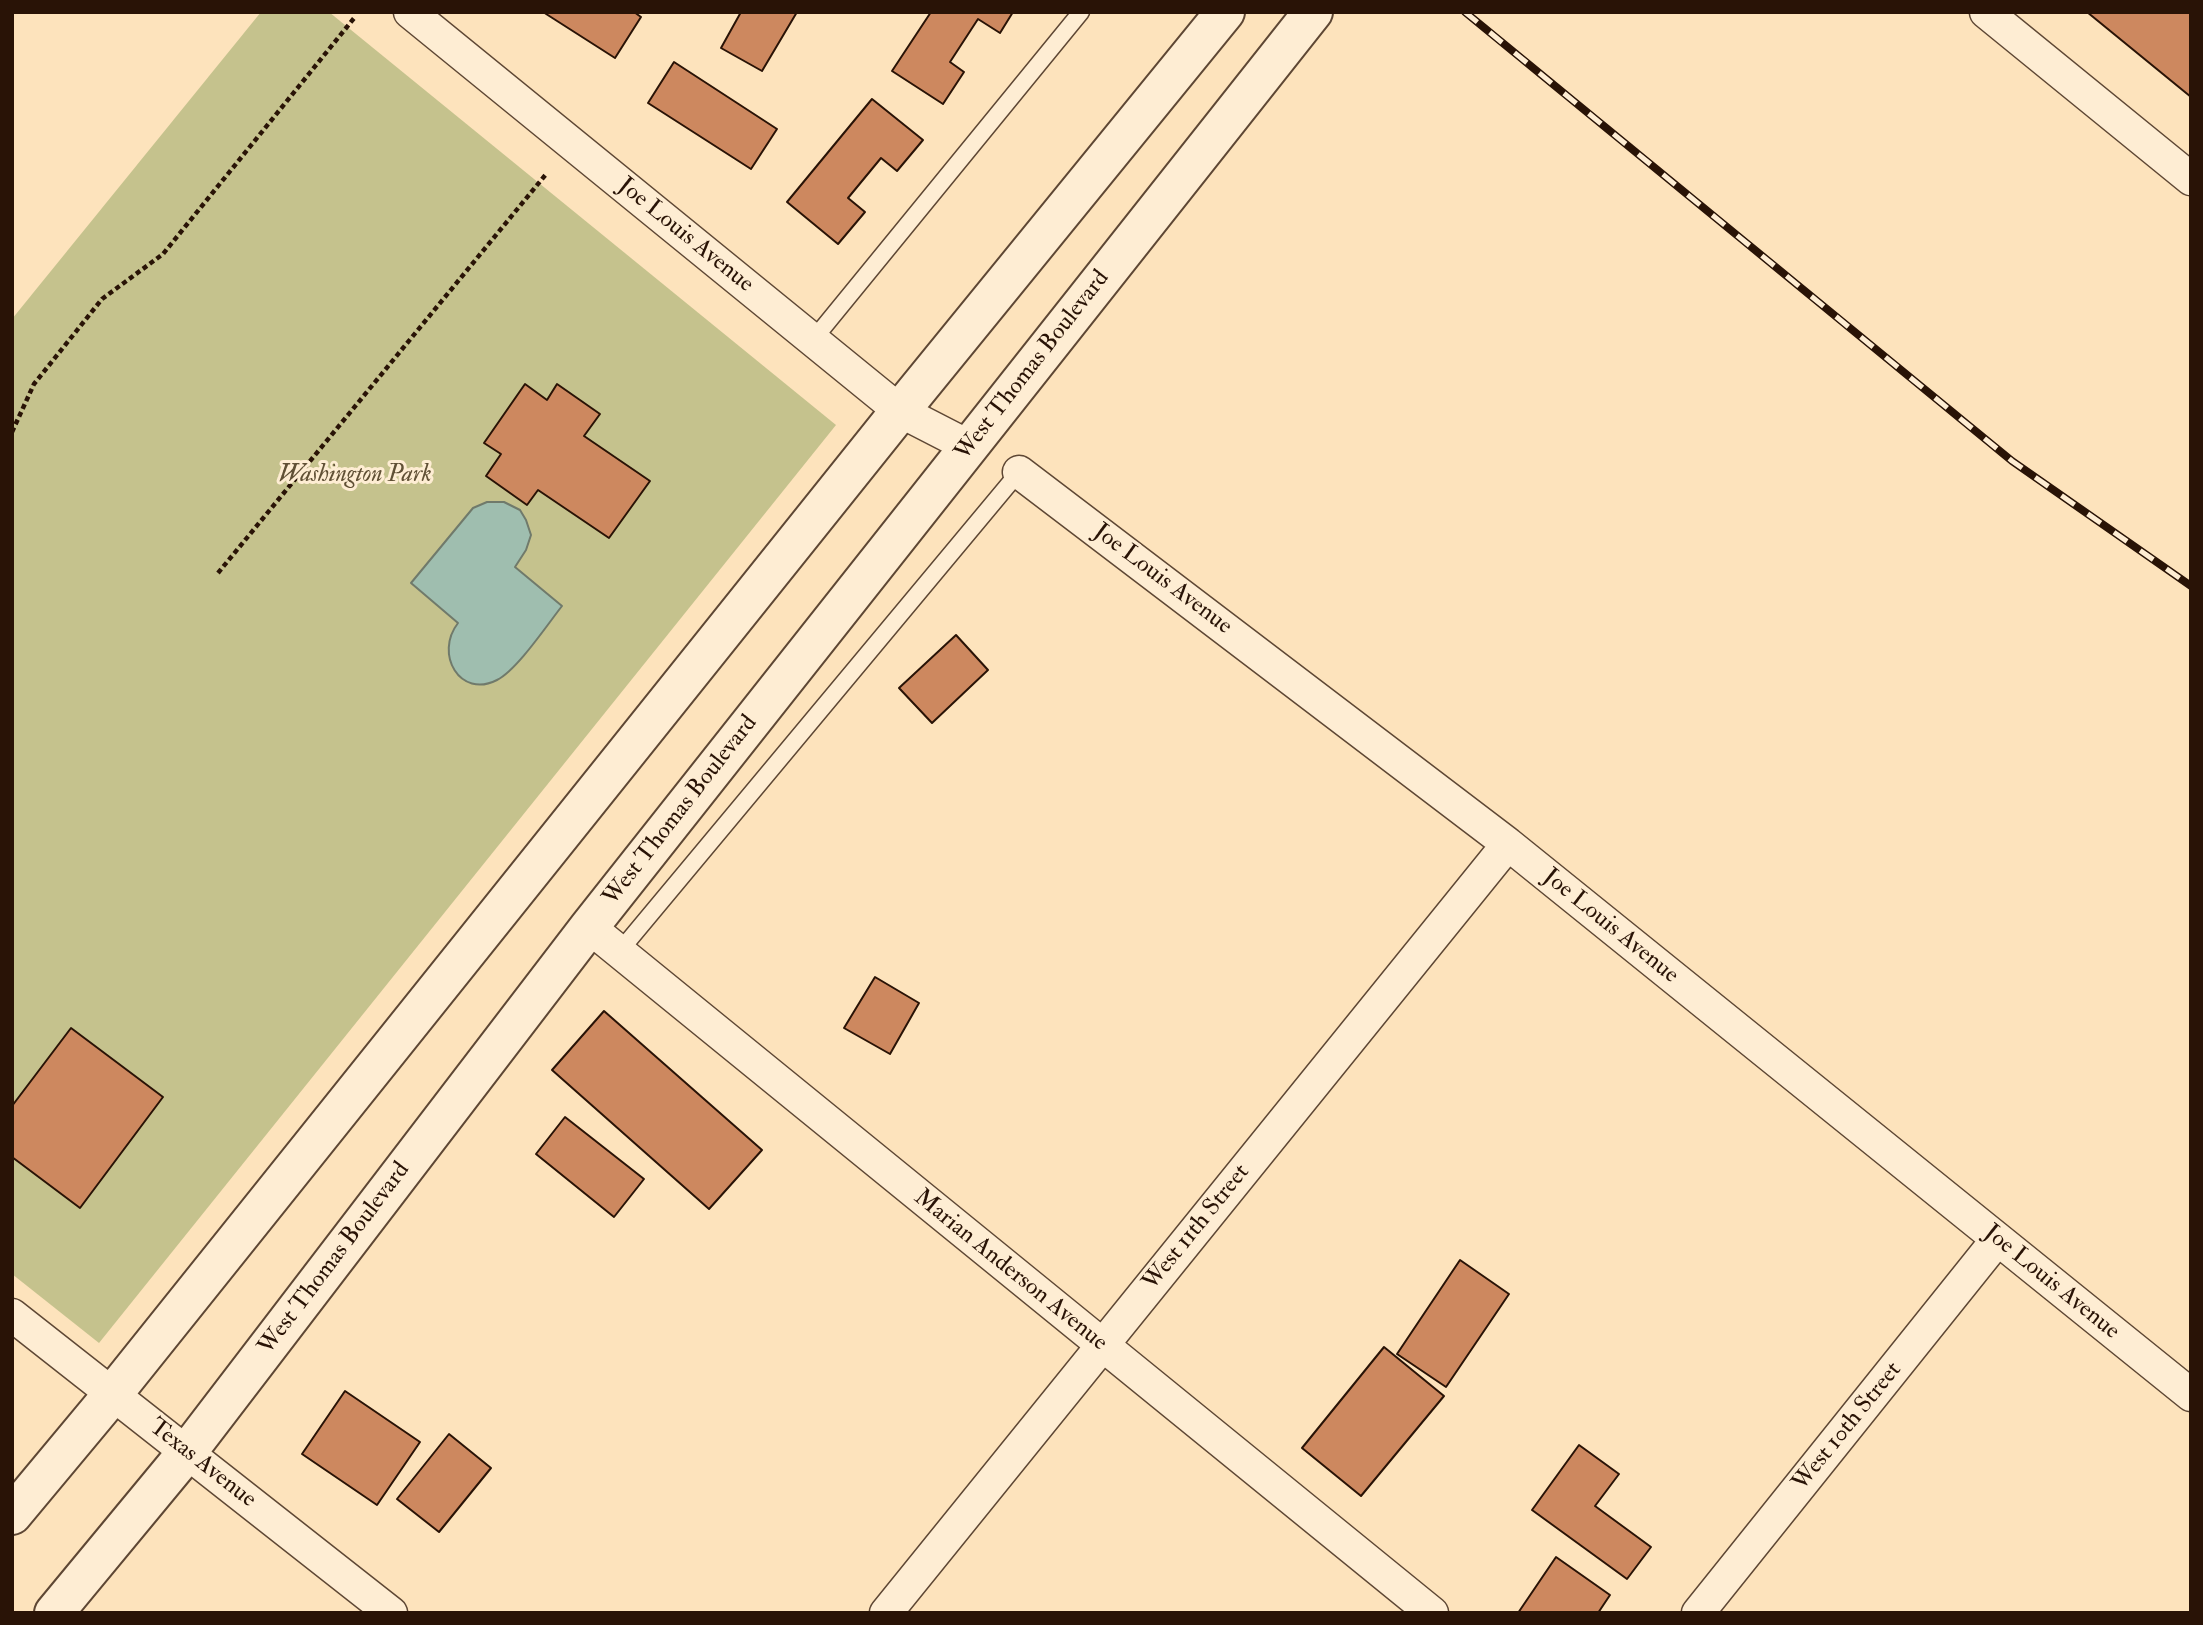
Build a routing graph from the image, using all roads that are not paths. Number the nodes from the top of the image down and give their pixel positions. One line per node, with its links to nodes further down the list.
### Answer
1 (410, 12): 7 (street, Joe Louis Avenue)
2 (1081, 12): 7 (lane)
3 (1225, 12): 8 (street)
4 (1313, 12): 9 (street, West Thomas Boulevard)
5 (1986, 12): 6 (street)
6 (2191, 179)
7 (813, 340): 8 (street, Joe Louis Avenue)
8 (900, 411): 9 (street, Joe Louis Avenue); 17 (street)
9 (970, 447): 12 (street, West Thomas Boulevard)
10 (1019, 472): 11 (street, Joe Louis Avenue); 13 (lane)
11 (1508, 844): 14 (street, Joe Louis Avenue); 16 (street, West 11th Street)
12 (589, 927): 13 (street, Marian Anderson Avenue); 19 (street, West Thomas Boulevard)
13 (620, 952): 16 (street, Marian Anderson Avenue)
14 (1997, 1240): 18 (street, Joe Louis Avenue); 25 (street, West 10th Street)
15 (12, 1315): 17 (street, Texas Avenue)
16 (1102, 1346): 23 (street, West 11th Street); 24 (street, Marian Anderson Avenue)
17 (112, 1395): 19 (street, Texas Avenue); 20 (street)
18 (2191, 1395)
19 (188, 1451): 21 (street, West Thomas Boulevard); 22 (street, Texas Avenue)
20 (12, 1515)
21 (54, 1613)
22 (391, 1613)
23 (886, 1613)
24 (1432, 1613)
25 (1699, 1613)

